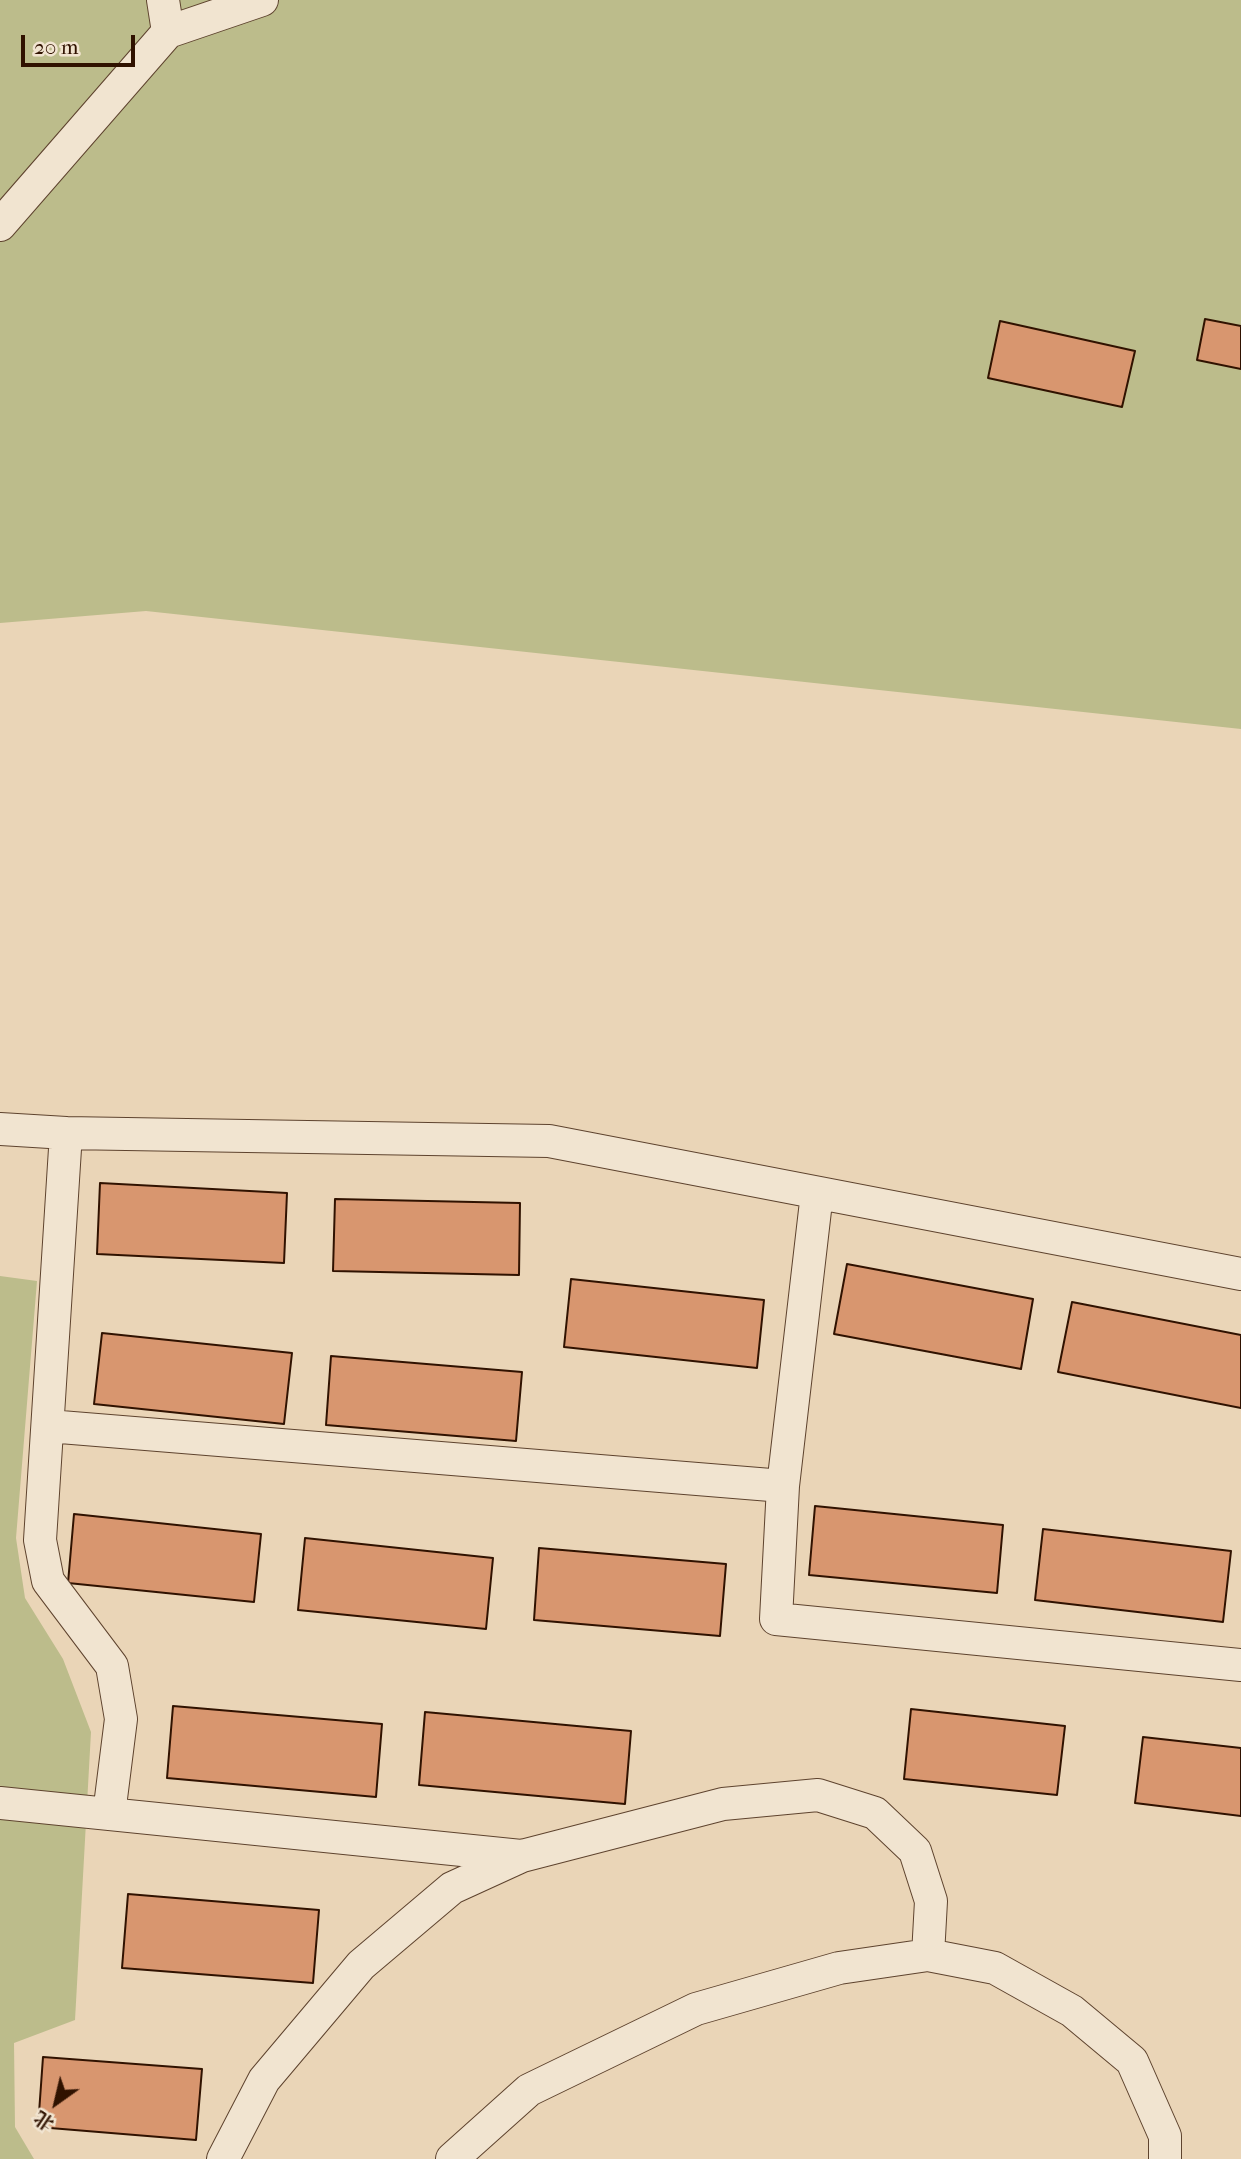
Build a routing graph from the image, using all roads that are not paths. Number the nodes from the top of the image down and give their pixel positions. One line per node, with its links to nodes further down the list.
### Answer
1 (163, 0): 3 (street)
2 (262, 0): 3 (street)
3 (168, 32): 4 (street)
4 (0, 225)
5 (0, 1129): 6 (street)
6 (66, 1133): 7 (street); 9 (street)
7 (817, 1193): 8 (street); 10 (street)
8 (1241, 1274)
9 (48, 1426): 10 (street); 13 (street)
10 (783, 1486): 11 (street)
11 (1241, 1665)
12 (0, 1803): 13 (street)
13 (109, 1814): 14 (street)
14 (522, 1856): 15 (street); 16 (street)
15 (928, 1955): 17 (street); 18 (street)
16 (223, 2159)
17 (452, 2159)
18 (1165, 2159)

